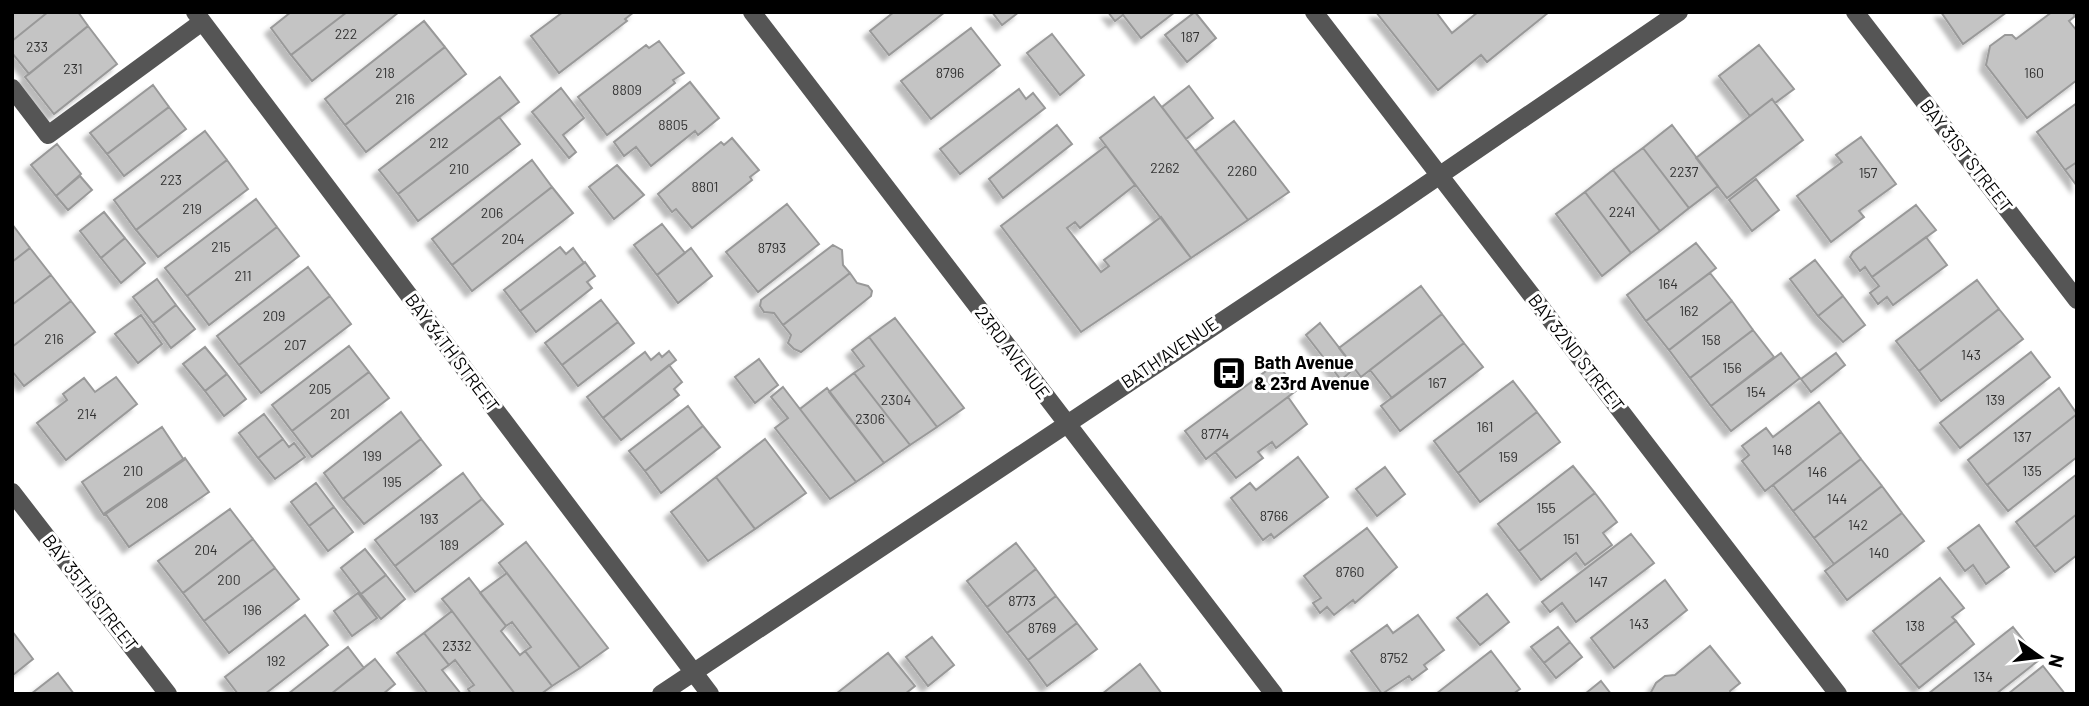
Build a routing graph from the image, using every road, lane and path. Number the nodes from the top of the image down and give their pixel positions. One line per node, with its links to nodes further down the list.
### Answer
1 (752, 12): 9 (street, 23RD AVENUE)
2 (1314, 12): 7 (street, BAY 32ND STREET)
3 (1679, 12): 7 (street, BATH AVENUE)
4 (1855, 12): 8 (street, BAY 31ST STREET)
5 (198, 17): 6 (street); 11 (street, BAY 34TH STREET)
6 (12, 88)
7 (1439, 176): 9 (street, BATH AVENUE); 16 (street, BAY 32ND STREET)
8 (2077, 300)
9 (1065, 424): 11 (street, BATH AVENUE); 15 (street, 23RD AVENUE)
10 (12, 492): 12 (street, BAY 35TH STREET)
11 (693, 672): 13 (street, BATH AVENUE); 14 (street, BAY 34TH STREET)
12 (168, 694)
13 (661, 694)
14 (710, 694)
15 (1273, 694)
16 (1838, 694)

